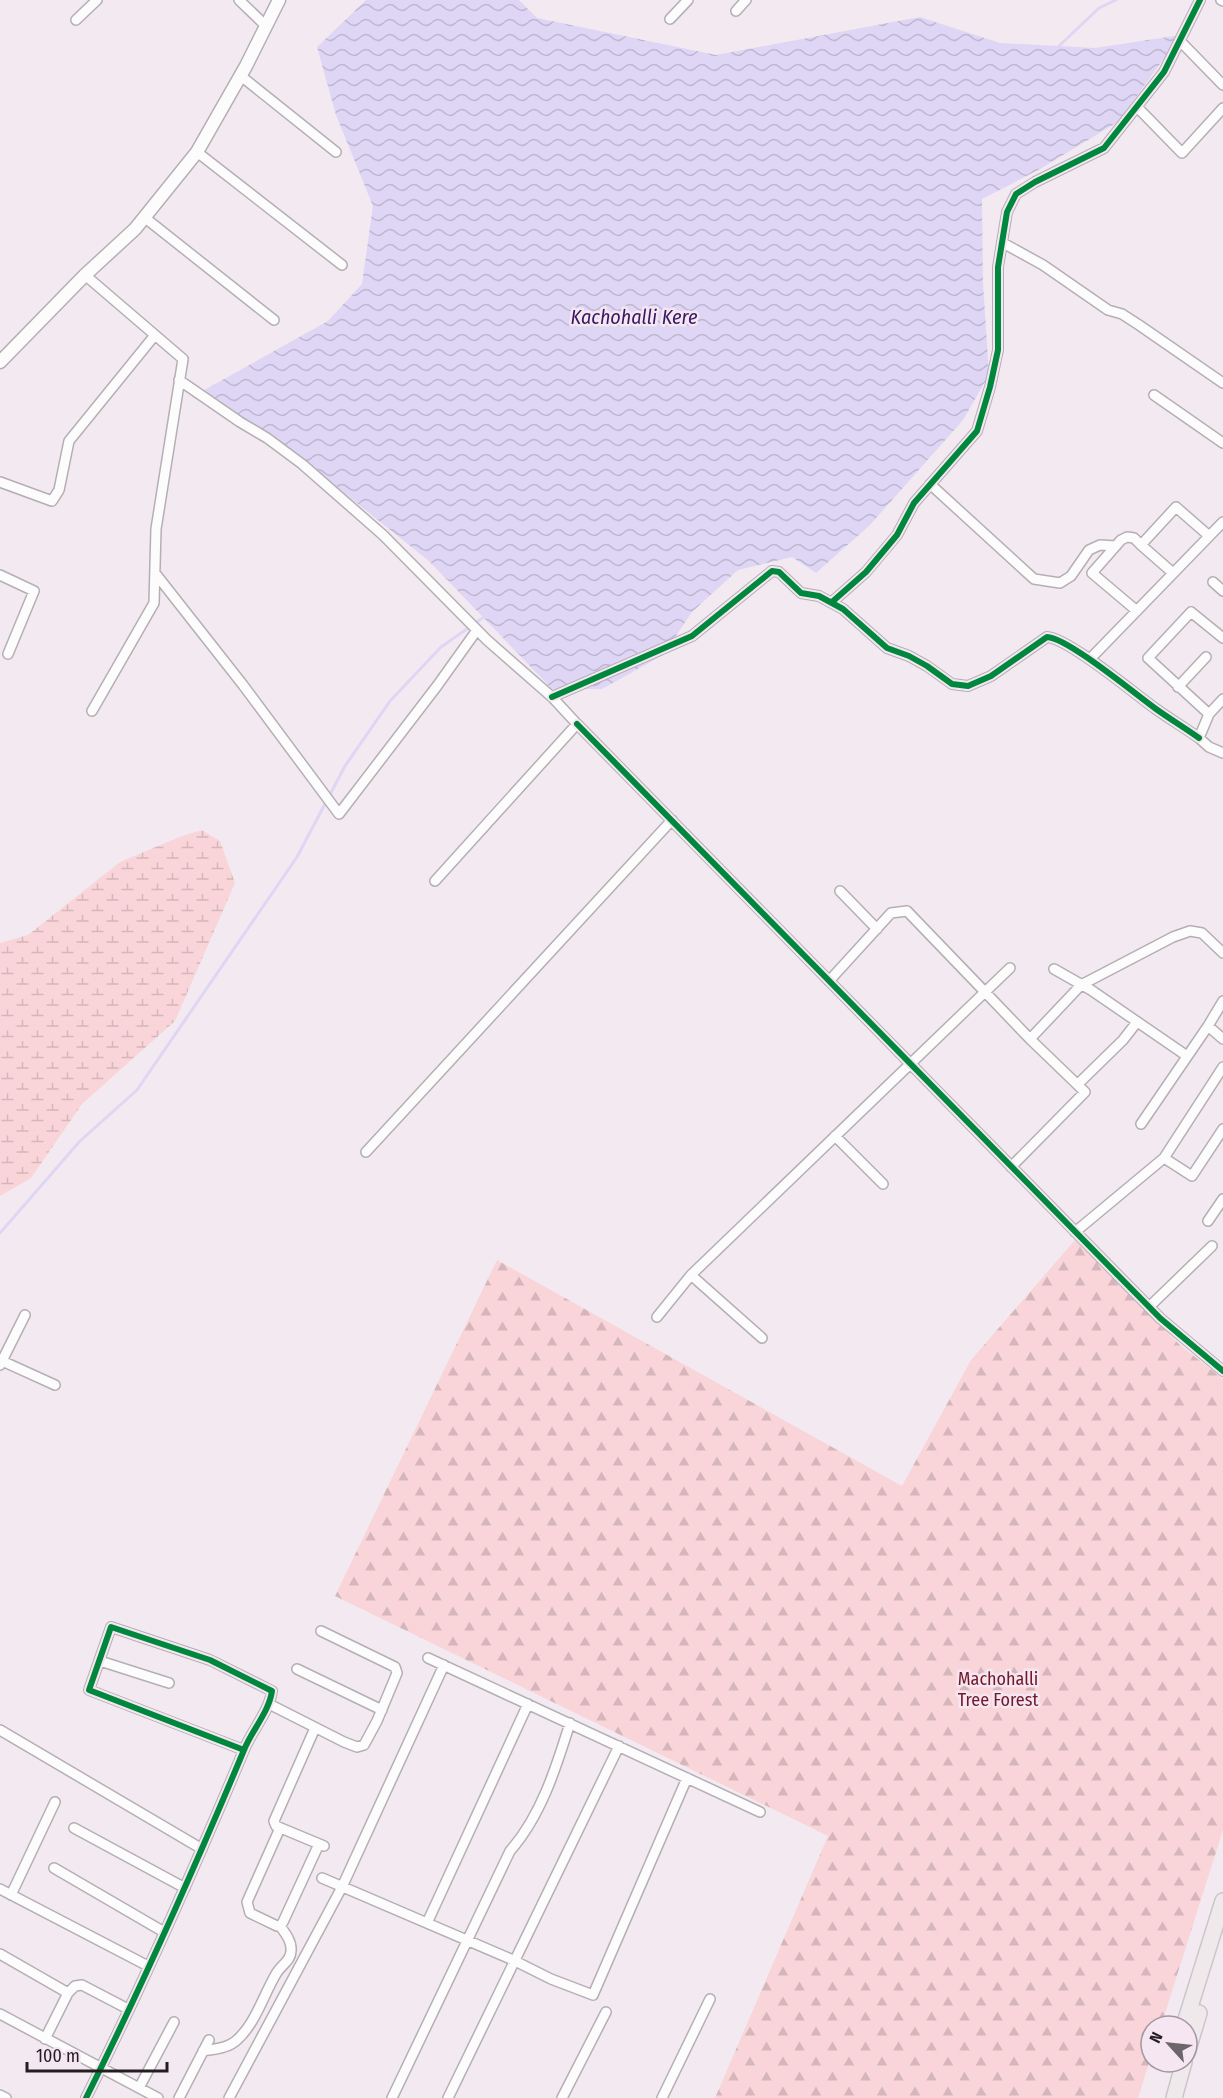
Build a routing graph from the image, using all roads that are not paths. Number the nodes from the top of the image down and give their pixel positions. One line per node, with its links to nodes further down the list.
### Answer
1 (97, 0): 9 (street)
2 (239, 0): 10 (street)
3 (279, 0): 10 (street)
4 (688, 0): 8 (street)
5 (746, 0): 7 (street)
6 (1200, 0): 11 (street)
7 (736, 11)
8 (670, 19)
9 (76, 20)
10 (266, 27): 12 (street)
11 (1180, 41): 13 (street); 14 (street)
12 (241, 76): 16 (street); 17 (street)
13 (1223, 85)
14 (1138, 108): 15 (street); 19 (street)
15 (1223, 108)
16 (197, 152): 18 (street); 20 (street)
17 (336, 152)
18 (144, 217): 21 (street); 22 (street)
19 (1003, 243): 26 (street); 30 (street)
20 (342, 265)
21 (85, 275): 23 (street); 24 (street)
22 (274, 320)
23 (154, 335): 25 (street); 29 (street)
24 (0, 362)
25 (179, 380): 35 (street); 42 (street)
26 (1223, 383)
27 (1154, 395): 28 (street)
28 (1223, 443)
29 (0, 482)
30 (930, 484): 34 (street); 40 (street)
31 (1223, 522): 32 (street)
32 (1208, 536): 33 (street); 36 (street)
33 (1142, 545): 34 (street); 36 (street)
34 (1116, 546): 41 (street)
35 (155, 573): 42 (street); 50 (street)
36 (1173, 573): 41 (street)
37 (0, 575): 44 (street)
38 (1213, 582): 39 (street)
39 (1223, 591)
40 (832, 602): 46 (street); 48 (street)
41 (1137, 611): 46 (street)
42 (477, 630): 48 (street)
43 (1223, 638): 47 (street)
44 (8, 654)
45 (1206, 657): 47 (street)
46 (1090, 659): 53 (street)
47 (1178, 687): 51 (street)
48 (552, 697): 52 (street)
49 (1223, 699): 51 (street)
50 (92, 711)
51 (1209, 714): 53 (street)
52 (577, 724): 55 (street); 56 (street)
53 (1199, 738): 54 (street)
54 (1223, 753)
55 (672, 820): 62 (street); 77 (street)
56 (435, 881)
57 (840, 891): 58 (street)
58 (877, 929): 62 (street); 64 (street)
59 (1223, 953): 63 (street)
60 (1010, 968): 64 (street)
61 (1054, 969): 63 (street)
62 (829, 981): 71 (street)
63 (1081, 985): 66 (street); 68 (street)
64 (985, 992): 68 (street); 71 (street)
65 (1223, 1001): 67 (street)
66 (1137, 1022): 70 (street); 73 (street)
67 (1208, 1026): 69 (street); 70 (street)
68 (1030, 1039): 73 (street)
69 (1223, 1039)
70 (1187, 1056): 74 (street)
71 (910, 1064): 76 (street); 79 (street)
72 (1223, 1067): 78 (street)
73 (1078, 1084): 79 (street)
74 (1141, 1124)
75 (1223, 1129): 78 (street)
76 (835, 1136): 80 (street); 85 (street)
77 (366, 1152)
78 (1164, 1158): 83 (street)
79 (1011, 1167): 83 (street)
80 (883, 1184)
81 (1223, 1198): 82 (street)
82 (1208, 1221)
83 (1075, 1232): 86 (street)
84 (1212, 1246): 86 (street)
85 (691, 1275): 88 (street); 89 (street)
86 (1149, 1307): 91 (street)
87 (25, 1315): 90 (street)
88 (657, 1317)
89 (762, 1338)
90 (1, 1362): 92 (street)
91 (1223, 1371)
92 (55, 1385)
93 (321, 1631): 101 (street)
94 (428, 1658): 96 (street)
95 (100, 1660): 98 (street); 99 (street); 106 (street)
96 (444, 1665): 100 (street); 115 (street)
97 (297, 1669): 101 (street)
98 (169, 1683)
99 (269, 1704): 103 (street); 106 (street)
100 (528, 1704): 102 (street); 120 (street)
101 (382, 1710): 103 (street)
102 (570, 1723): 105 (street); 124 (street)
103 (315, 1728): 111 (street)
104 (0, 1730): 112 (street)
105 (619, 1746): 107 (street); 126 (street)
106 (244, 1750): 112 (street)
107 (687, 1778): 109 (street); 126 (street)
108 (55, 1802): 118 (street)
109 (760, 1812)
110 (74, 1828): 116 (street)
111 (280, 1828): 121 (street); 121 (street)
112 (202, 1849): 116 (street)
113 (54, 1868): 122 (street)
114 (322, 1878): 115 (street)
115 (342, 1887): 120 (street); 148 (street)
116 (185, 1888): 122 (street)
117 (0, 1889): 118 (street)
118 (11, 1895): 127 (street)
119 (1223, 1901): 133 (main road)
120 (427, 1923): 124 (street)
121 (280, 1926): 138 (street)
122 (164, 1932): 127 (street)
123 (1223, 1936): 134 (main road)
124 (468, 1941): 126 (street); 149 (street)
125 (0, 1954): 128 (street)
126 (513, 1960): 150 (street)
127 (148, 1966): 130 (street)
128 (68, 1993): 130 (street); 136 (street)
129 (710, 1999): 152 (street)
130 (128, 2009): 139 (street)
131 (606, 2012): 151 (street)
132 (0, 2014): 136 (street)
133 (1188, 2014)
134 (1199, 2014)
135 (174, 2022): 142 (street)
136 (45, 2039): 139 (street)
137 (209, 2040): 138 (street)
138 (203, 2051): 147 (street)
139 (100, 2068): 142 (street); 145 (street)
140 (1170, 2074): 153 (main road)
141 (1181, 2074): 154 (main road)
142 (140, 2092): 146 (street)
143 (0, 2095): 144 (street)
144 (6, 2098)
145 (86, 2098)
146 (158, 2098)
147 (179, 2098)
148 (229, 2098)
149 (392, 2098)
150 (448, 2098)
151 (562, 2098)
152 (662, 2098)
153 (1163, 2098)
154 (1174, 2098)

